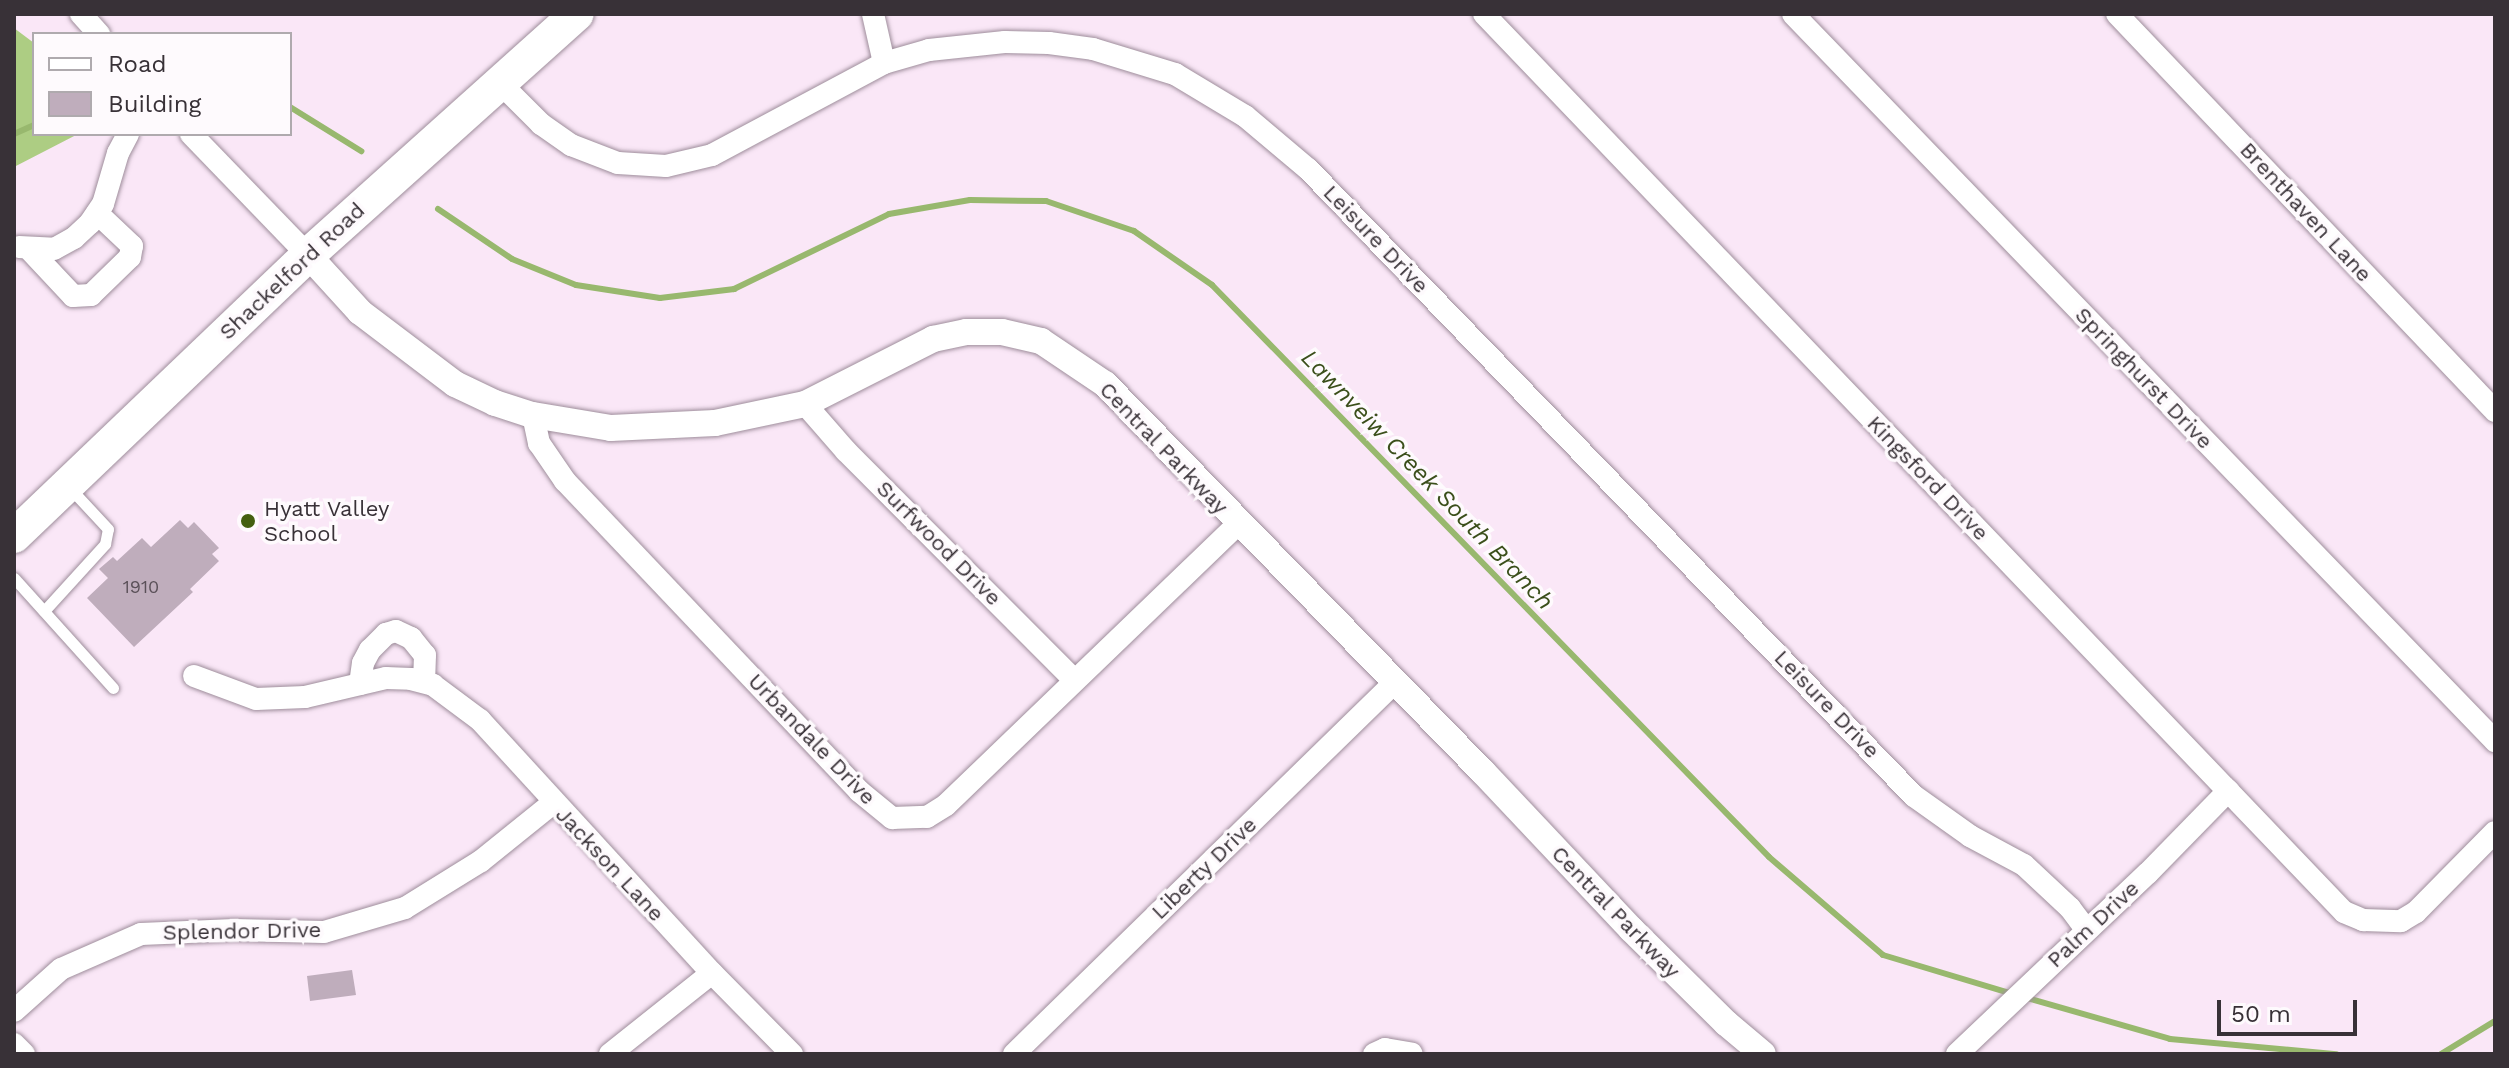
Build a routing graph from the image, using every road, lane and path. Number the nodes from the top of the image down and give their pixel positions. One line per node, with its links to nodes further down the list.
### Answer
1 (81, 14): 7 (street)
2 (577, 14): 9 (main road, Shackelford Road)
3 (873, 14): 8 (street)
4 (1484, 14): 30 (street, Kingsford Drive)
5 (1793, 14): 29 (street, Springhurst Drive)
6 (2117, 14): 16 (street, Brenthaven Lane)
7 (97, 32)
8 (884, 63): 9 (street, Leisure Drive); 33 (street, Leisure Drive)
9 (501, 84): 14 (main road, Shackelford Road)
10 (127, 136): 12 (street)
11 (193, 136): 14 (street, Central Parkway)
12 (97, 213): 13 (street); 13 (street)
13 (21, 247)
14 (308, 255): 17 (street, Central Parkway); 18 (main road, Shackelford Road)
15 (805, 404): 17 (street, Central Parkway); 19 (street, Central Parkway); 24 (street, Surfwood Drive)
16 (2495, 411)
17 (533, 415): 24 (street, Urbandale Drive)
18 (67, 485): 20 (main road, Shackelford Road); 22 (lane)
19 (1238, 524): 24 (street, Urbandale Drive); 26 (street, Central Parkway)
20 (14, 536)
21 (14, 578): 22 (lane)
22 (44, 611): 28 (lane)
23 (194, 676): 27 (street, Jackson Lane)
24 (1074, 680)
25 (424, 682): 27 (street, Jackson Lane); 27 (street); 31 (street, Jackson Lane)
26 (1394, 683): 41 (street, Liberty Drive); 43 (street, Central Parkway)
27 (360, 684)
28 (113, 688)
29 (2495, 741)
30 (2228, 791): 32 (street, Kingsford Drive); 33 (street, Palm Drive)
31 (553, 803): 34 (street, Jackson Lane); 35 (street, Splendor Drive)
32 (2495, 832)
33 (2086, 929): 44 (street, Palm Drive)
34 (712, 973): 39 (street); 40 (street, Jackson Lane)
35 (14, 1011)
36 (14, 1044): 38 (street)
37 (1379, 1052): 42 (street)
38 (24, 1054)
39 (610, 1054)
40 (792, 1054)
41 (1014, 1054)
42 (1412, 1054)
43 (1763, 1054)
44 (1957, 1054)

